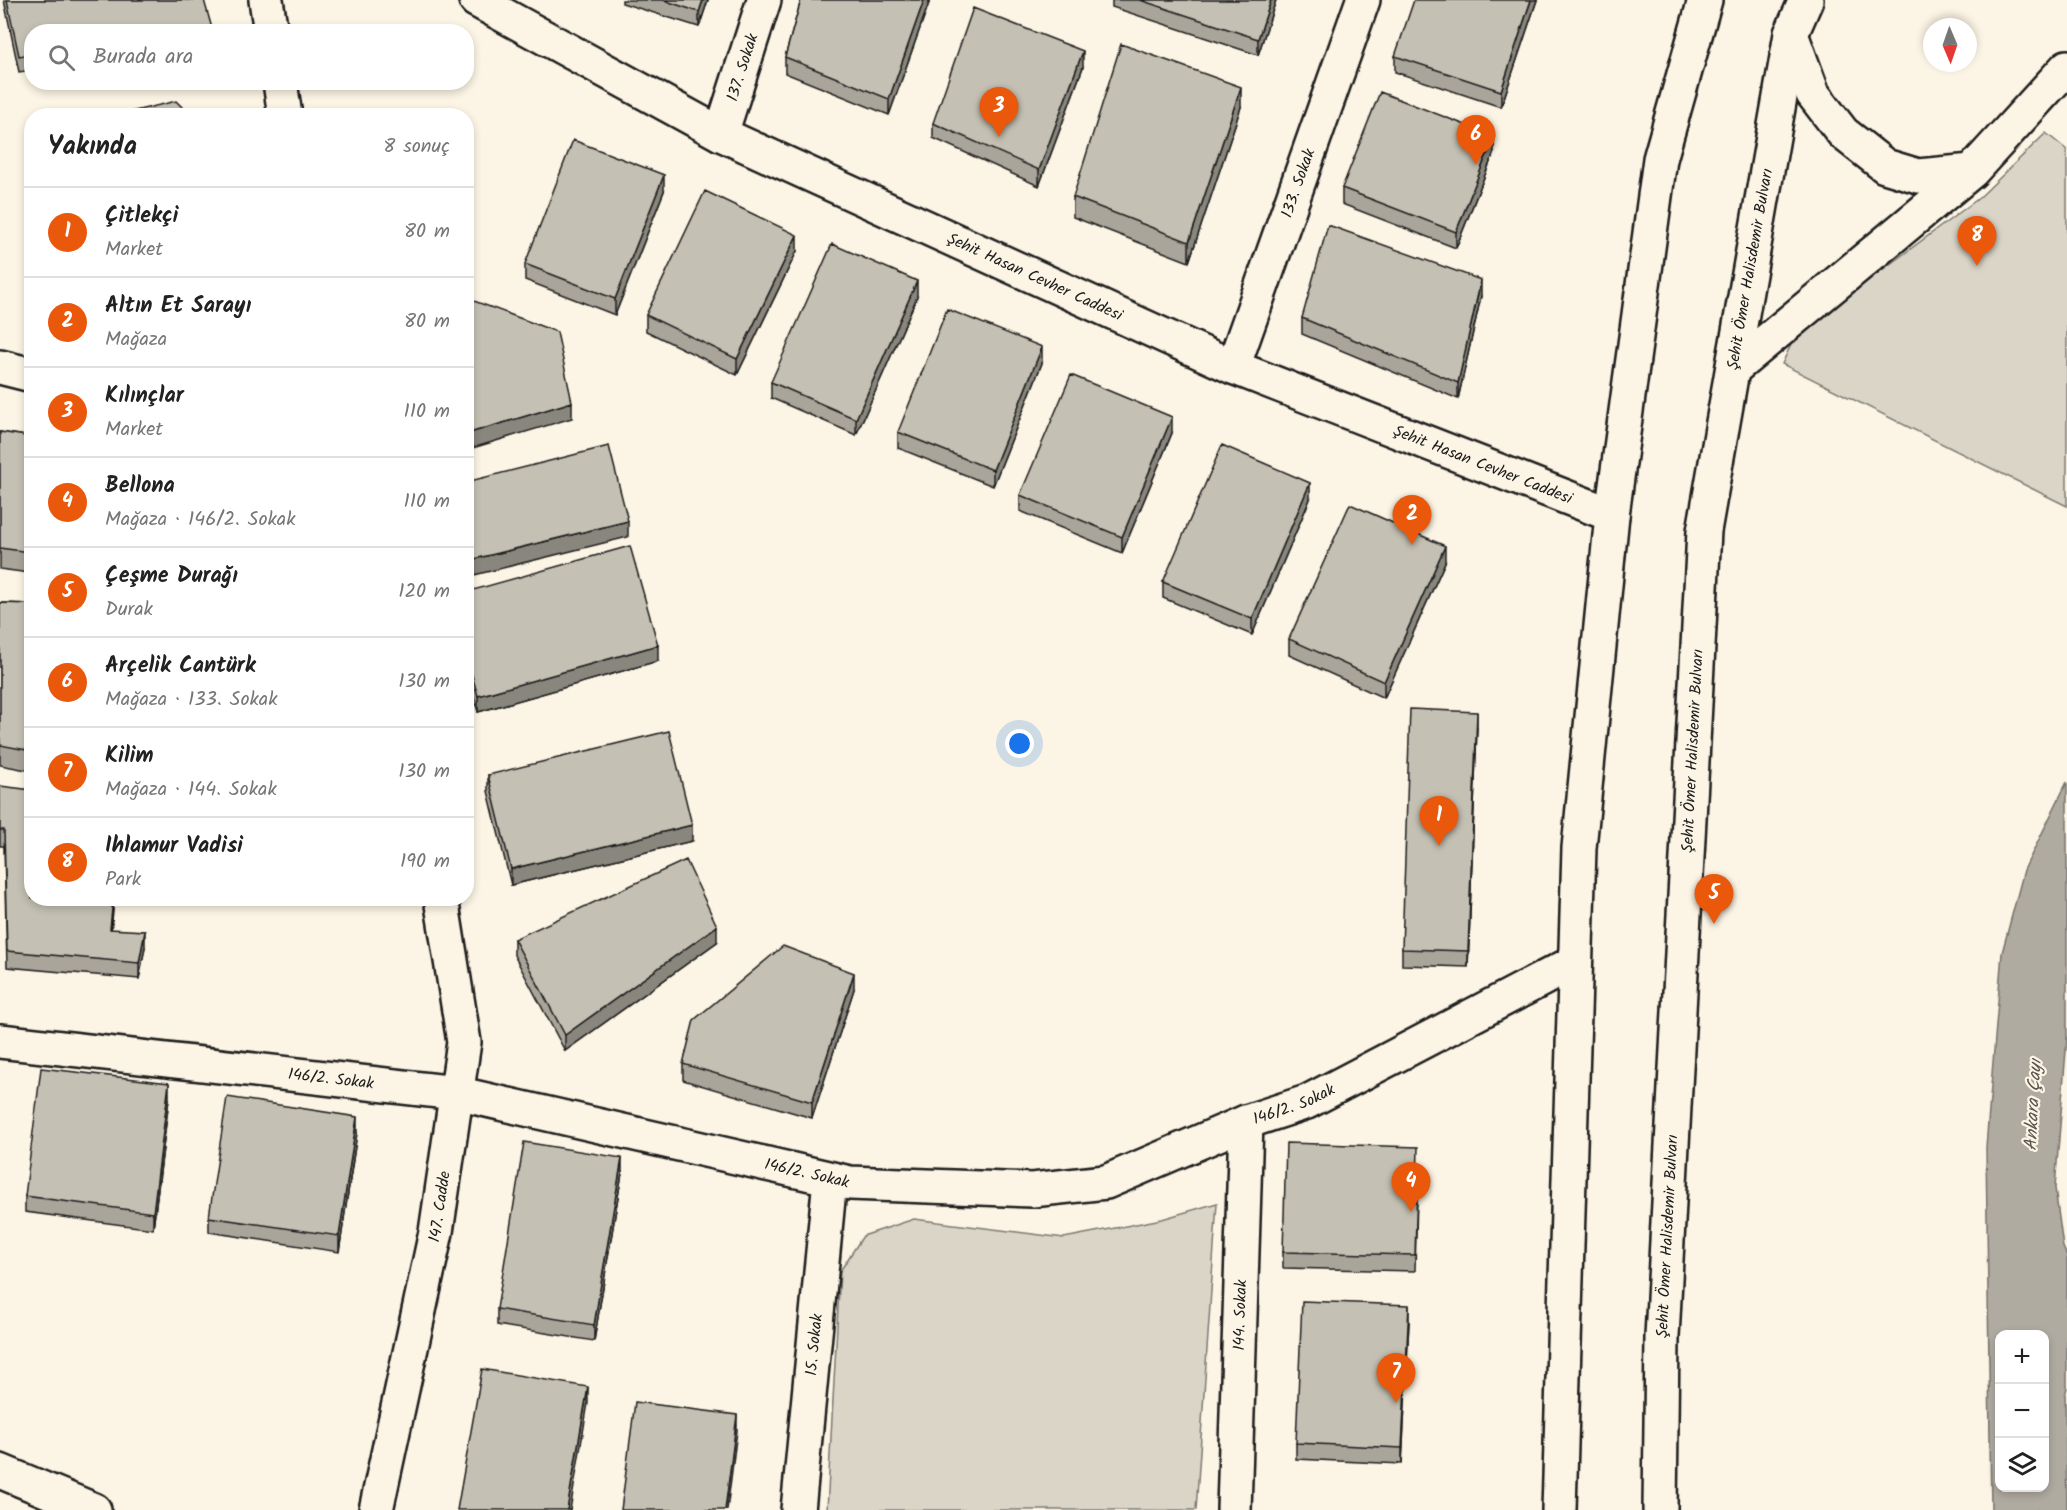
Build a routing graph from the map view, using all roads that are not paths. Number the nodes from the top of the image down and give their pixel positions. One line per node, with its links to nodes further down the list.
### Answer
1 (266, 0): 7 (main road)
2 (476, 0): 12 (main road, Şehit Hasan Cevher Caddesi)
3 (764, 0): 12 (main road, 137. Sokak)
4 (1363, 0): 15 (main road, 133. Sokak)
5 (1705, 0): 18 (main road)
6 (1806, 0): 8 (main road, Şehit Ömer Halisdemir Bulvarı)
7 (270, 24)
8 (1791, 34): 13 (main road); 16 (main road, Şehit Ömer Halisdemir Bulvarı)
9 (2067, 67): 13 (main road)
10 (281, 90): 11 (main road)
11 (284, 108)
12 (721, 134): 15 (main road, Şehit Hasan Cevher Caddesi)
13 (1972, 171): 16 (main road)
14 (0, 367): 17 (main road)
15 (1233, 367): 18 (main road, Şehit Hasan Cevher Caddesi)
16 (1733, 369): 31 (main road, Şehit Ömer Halisdemir Bulvarı)
17 (24, 373)
18 (1612, 515): 20 (main road)
19 (442, 906): 22 (main road, 147. Cadde)
20 (1575, 962): 23 (main road, 146/2. Sokak); 30 (main road)
21 (0, 1041): 22 (main road, 146/2. Sokak)
22 (456, 1093): 24 (main road, 146/2. Sokak); 27 (main road, 147. Cadde)
23 (1246, 1122): 24 (main road, 146/2. Sokak); 29 (main road, 144. Sokak)
24 (830, 1179): 28 (main road, 15. Sokak)
25 (0, 1471): 26 (main road)
26 (93, 1510)
27 (376, 1510)
28 (798, 1510)
29 (1234, 1510)
30 (1558, 1510)
31 (1660, 1510)

